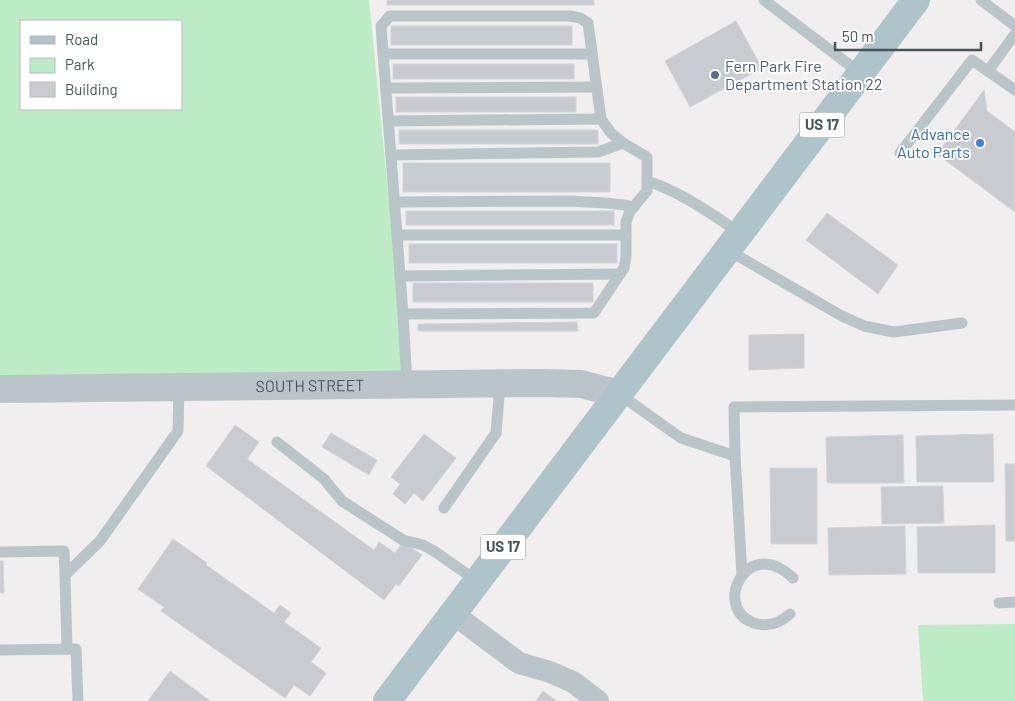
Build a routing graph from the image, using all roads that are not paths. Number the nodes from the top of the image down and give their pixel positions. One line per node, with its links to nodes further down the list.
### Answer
1 (764, 0): 9 (lane)
2 (916, 0): 9 (main road, US 17)
3 (981, 0): 4 (lane)
4 (1015, 26)
5 (1015, 34): 8 (lane)
6 (383, 54): 7 (lane); 7 (lane); 11 (lane)
7 (592, 54): 10 (lane)
8 (988, 71): 12 (lane); 16 (lane)
9 (861, 74): 23 (main road, US 17)
10 (596, 87): 11 (lane); 13 (lane)
11 (386, 88): 14 (lane)
12 (1015, 90)
13 (601, 119): 14 (lane); 15 (lane)
14 (389, 121): 17 (lane)
15 (623, 143): 17 (lane); 18 (lane)
16 (900, 153)
17 (391, 155): 19 (lane)
18 (647, 181): 20 (lane); 23 (lane)
19 (395, 202): 20 (lane); 22 (lane)
20 (634, 207): 21 (lane)
21 (626, 234): 22 (lane); 24 (lane)
22 (397, 235): 25 (lane)
23 (733, 241): 27 (lane); 32 (main road, US 17)
24 (620, 274): 25 (lane); 26 (lane)
25 (400, 276): 26 (lane)
26 (403, 314): 29 (lane)
27 (962, 324)
28 (500, 383): 29 (street, SOUTH STREET); 32 (street, SOUTH STREET); 36 (lane)
29 (407, 384): 30 (street, SOUTH STREET)
30 (179, 387): 31 (street, SOUTH STREET); 38 (lane)
31 (0, 389)
32 (619, 394): 35 (lane); 41 (main road, US 17)
33 (1015, 406): 35 (lane)
34 (277, 442): 41 (lane)
35 (735, 456): 39 (lane)
36 (444, 508)
37 (0, 552): 38 (lane)
38 (65, 575): 46 (lane)
39 (742, 575): 40 (lane); 45 (lane)
40 (793, 578)
41 (477, 581): 44 (main road, US 17)
42 (999, 602): 43 (lane)
43 (1015, 602)
44 (452, 613): 49 (main road, US 17); 50 (street)
45 (790, 614)
46 (67, 649): 47 (lane); 48 (lane)
47 (0, 650)
48 (78, 701)
49 (387, 701)
50 (598, 701)

